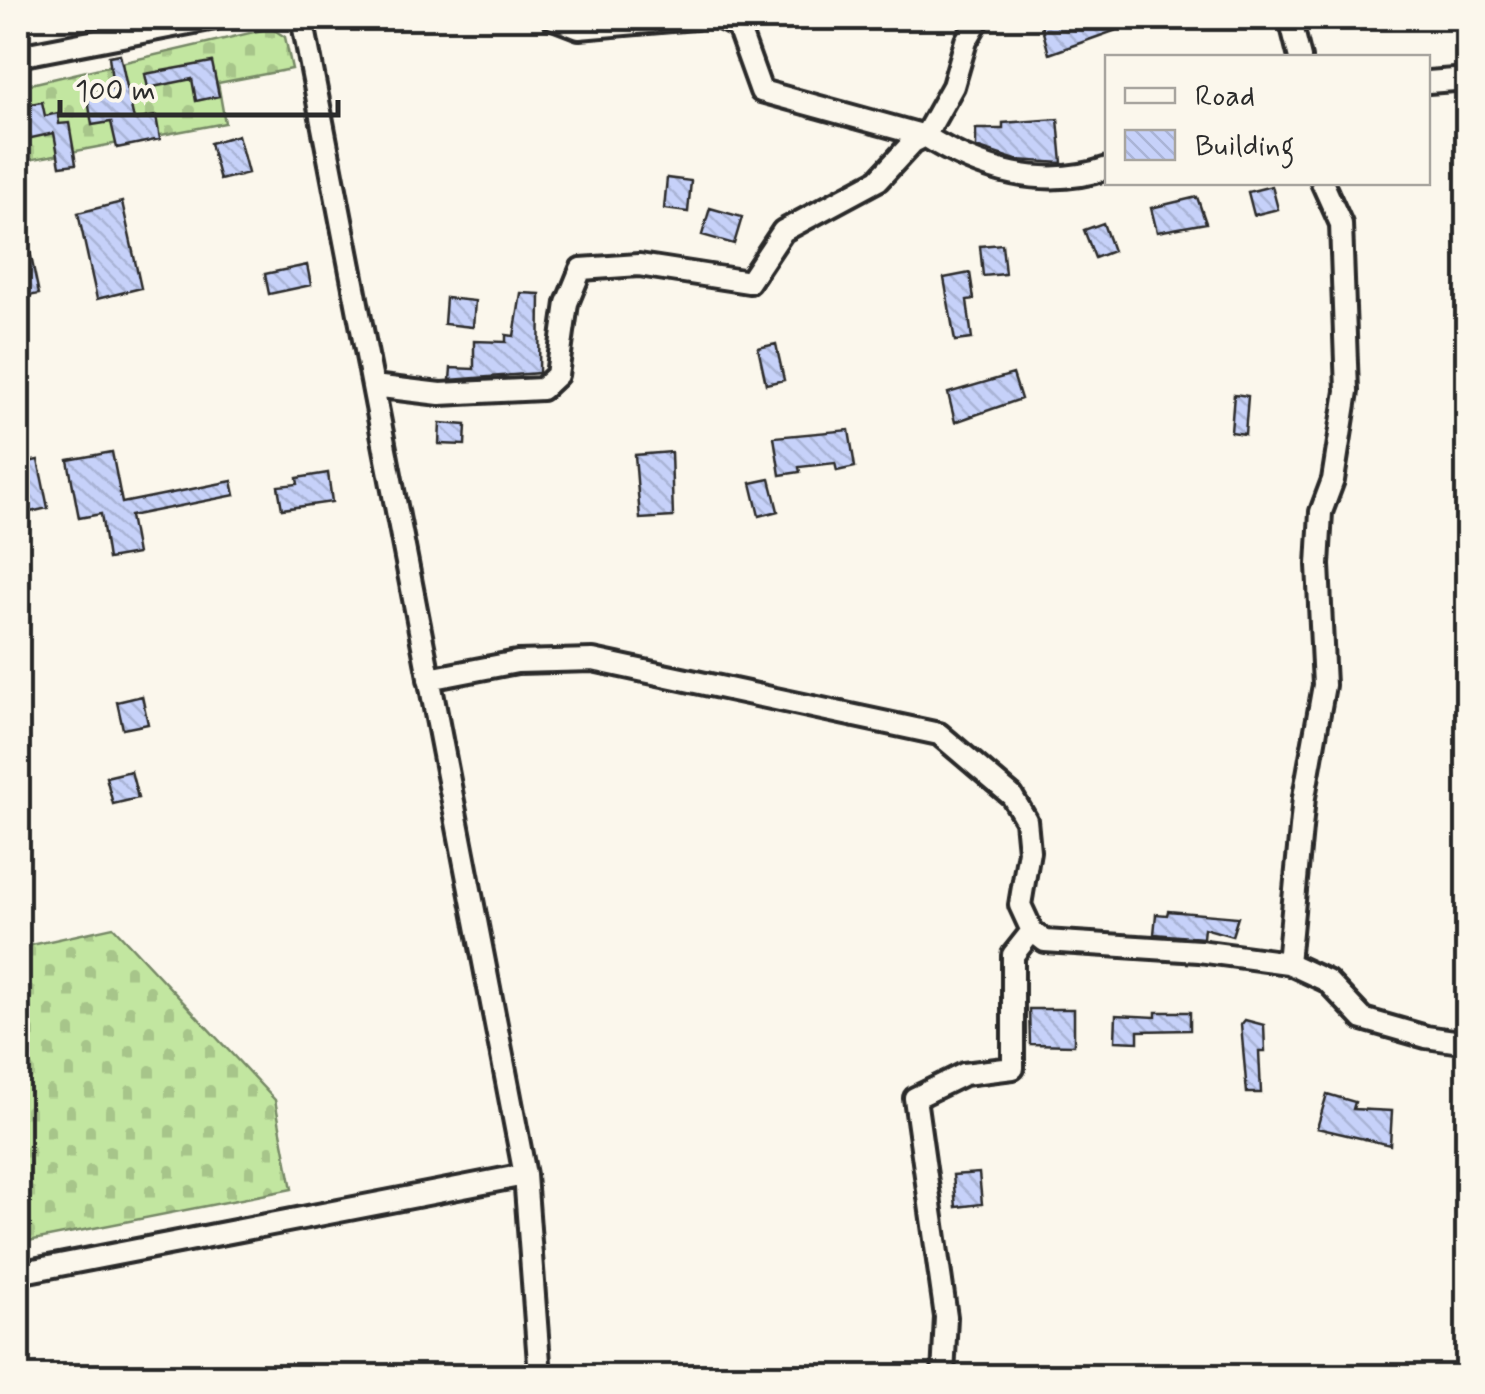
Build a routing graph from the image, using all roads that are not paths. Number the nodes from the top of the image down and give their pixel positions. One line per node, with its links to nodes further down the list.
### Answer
1 (215, 18): 9 (street)
2 (302, 18): 15 (street)
3 (553, 18): 4 (street)
4 (695, 18)
5 (720, 18): 12 (street)
6 (978, 18): 12 (street)
7 (1290, 18): 8 (street)
8 (1299, 55)
9 (18, 56)
10 (1468, 80): 11 (street)
11 (1430, 82)
12 (926, 136): 13 (street); 15 (street)
13 (1105, 168)
14 (1323, 185): 18 (street)
15 (373, 386): 16 (street)
16 (429, 679): 17 (street); 20 (street)
17 (1032, 932): 18 (street); 23 (street)
18 (1288, 963): 19 (street)
19 (1468, 1042)
20 (525, 1175): 21 (street); 22 (street)
21 (18, 1273)
22 (540, 1376)
23 (943, 1376)

